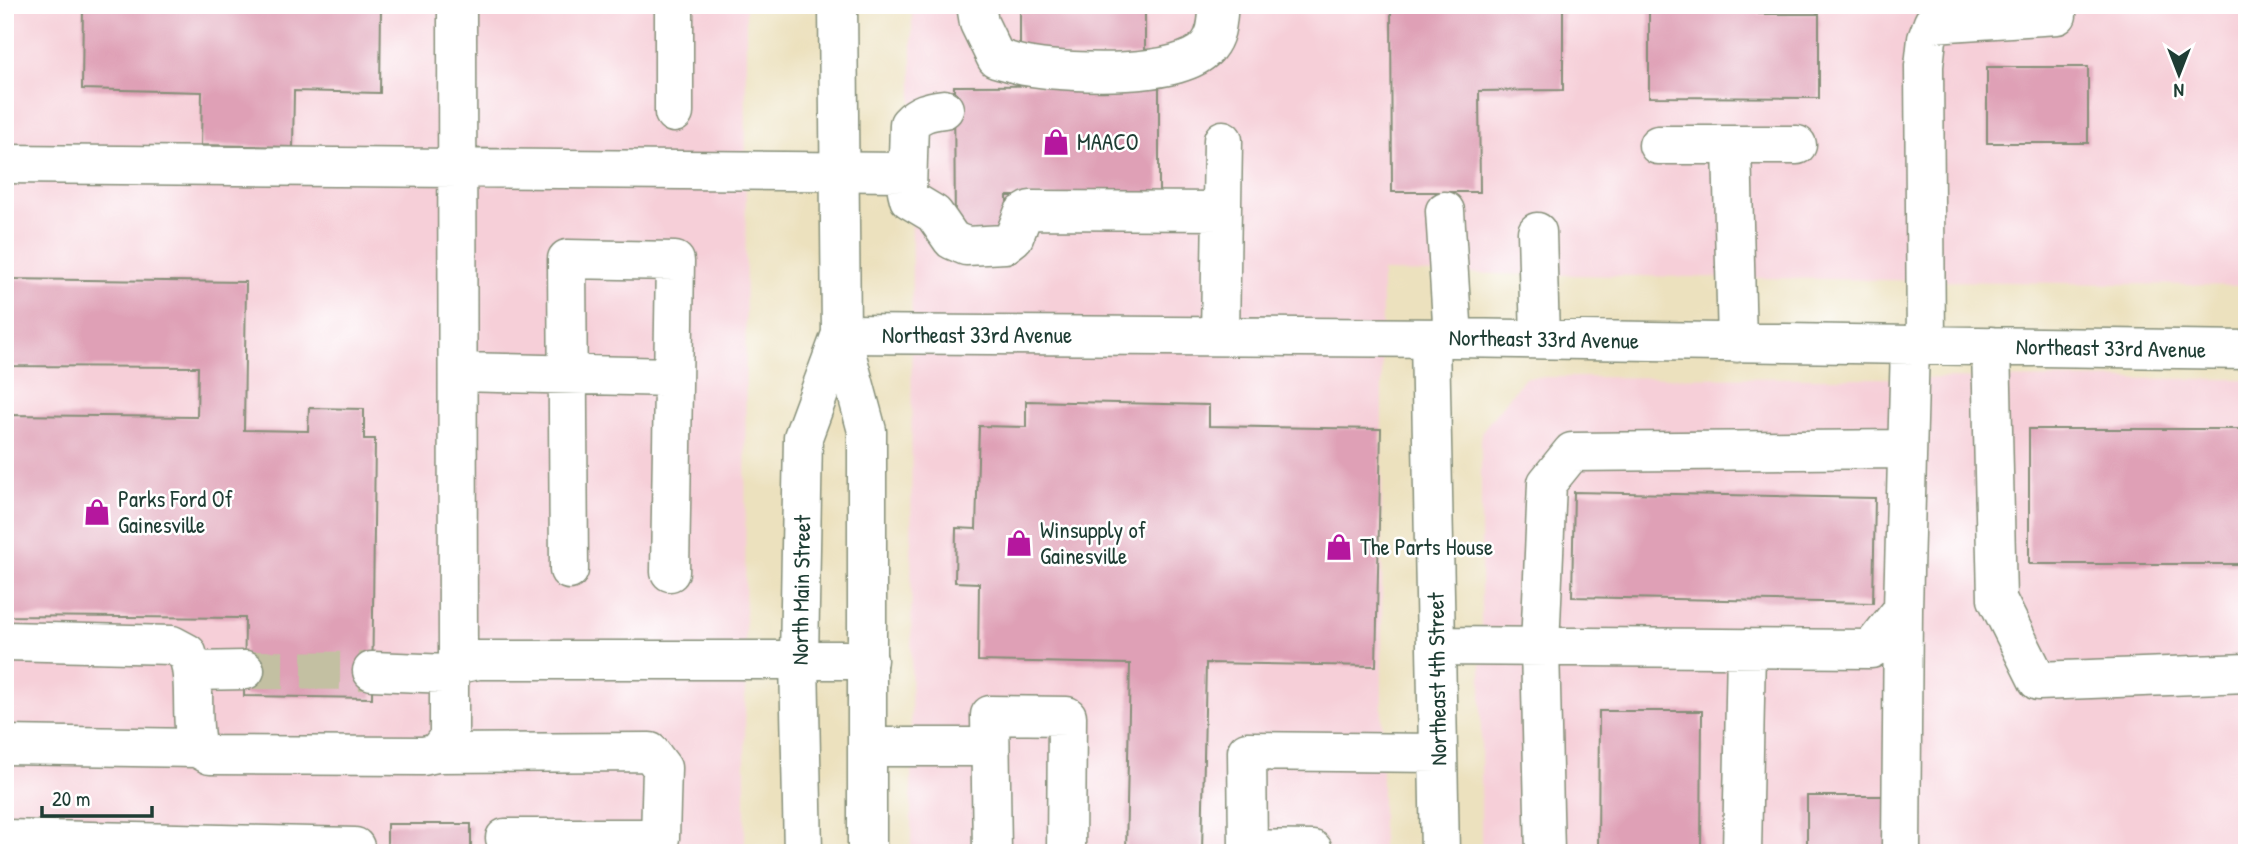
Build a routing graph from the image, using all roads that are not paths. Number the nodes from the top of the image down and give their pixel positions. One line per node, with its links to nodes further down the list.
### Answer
1 (457, 5): 14 (street)
2 (674, 5): 8 (street)
3 (838, 5): 15 (street, North Main Street)
4 (976, 5): 5 (street)
5 (1219, 5)
6 (2057, 15): 25 (street)
7 (944, 109): 16 (street)
8 (674, 113)
9 (1223, 140): 17 (street)
10 (1658, 145): 11 (street)
11 (1732, 145): 12 (street); 24 (street)
12 (1797, 145)
13 (5, 163): 14 (street)
14 (459, 168): 15 (street); 28 (street)
15 (840, 171): 16 (street); 20 (street, North Main Street)
16 (906, 172): 17 (street)
17 (1222, 211): 21 (street)
18 (1445, 211): 22 (street, Northeast 4th Street)
19 (1537, 232): 23 (street)
20 (841, 334): 21 (street, Northeast 33rd Avenue); 39 (street, North Main Street); 40 (street, North Main Street)
21 (1220, 337): 22 (street, Northeast 33rd Avenue)
22 (1442, 338): 23 (street, Northeast 33rd Avenue); 36 (street, Northeast 4th Street)
23 (1540, 339): 24 (street, Northeast 33rd Avenue)
24 (1737, 342): 25 (street, Northeast 33rd Avenue)
25 (1918, 345): 26 (street, Northeast 33rd Avenue); 31 (street)
26 (1991, 346): 27 (street, Northeast 33rd Avenue); 45 (street)
27 (2247, 350)
28 (459, 372): 29 (street); 41 (street)
29 (569, 376): 30 (street); 30 (street); 32 (street)
30 (673, 377): 33 (street)
31 (1907, 449): 34 (street); 37 (street)
32 (569, 570)
33 (670, 572)
34 (1903, 609): 38 (street); 56 (street)
35 (5, 640): 43 (street)
36 (1436, 646): 37 (street); 51 (street, Northeast 4th Street)
37 (1540, 647): 38 (street); 62 (street)
38 (1745, 648): 63 (street)
39 (799, 659): 40 (street); 41 (street); 57 (street, North Main Street)
40 (868, 660): 47 (street, North Main Street)
41 (454, 669): 44 (street); 50 (street)
42 (244, 670): 43 (street)
43 (194, 671): 49 (street)
44 (372, 671)
45 (2247, 673)
46 (5, 745): 49 (street)
47 (868, 747): 48 (street); 58 (street, North Main Street)
48 (990, 747): 59 (street); 60 (street)
49 (197, 748): 50 (street)
50 (437, 752): 52 (street)
51 (1438, 752): 55 (street); 61 (street, Northeast 4th Street)
52 (505, 838)
53 (5, 839): 54 (street)
54 (355, 847)
55 (1313, 850)
56 (1901, 850)
57 (803, 853)
58 (867, 853)
59 (992, 853)
60 (1066, 853)
61 (1440, 853)
62 (1545, 853)
63 (1742, 853)

